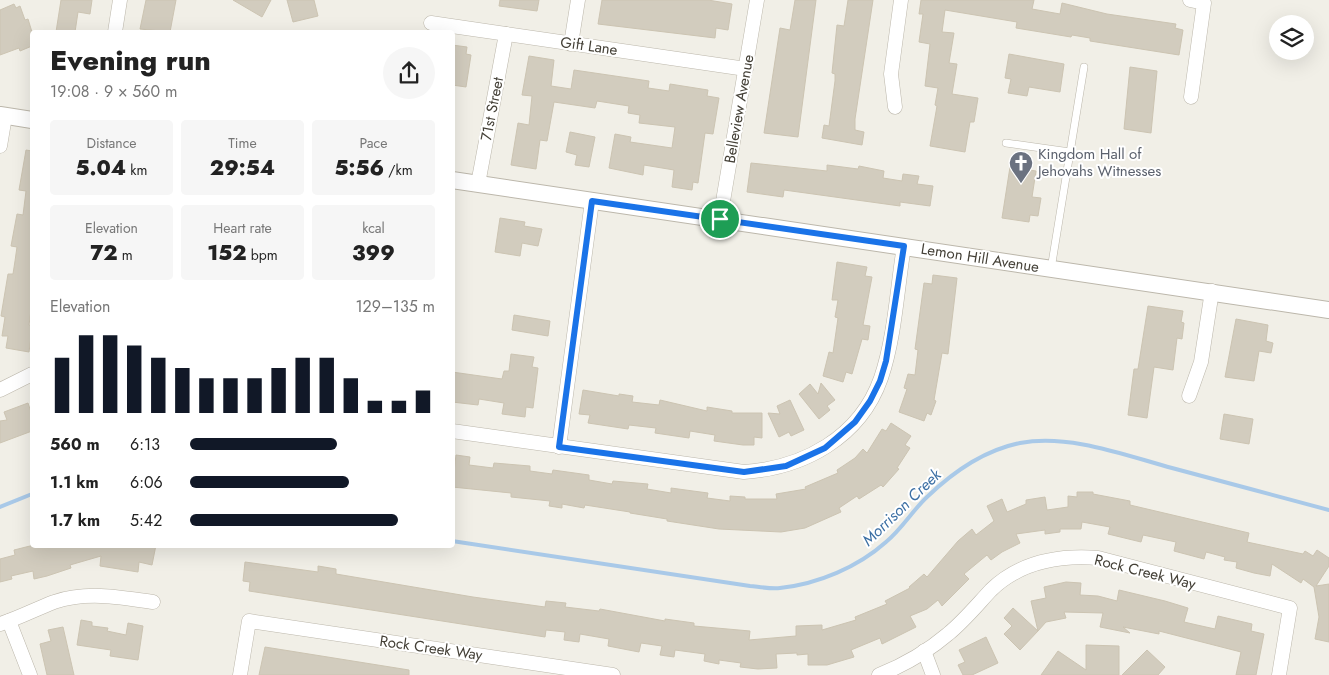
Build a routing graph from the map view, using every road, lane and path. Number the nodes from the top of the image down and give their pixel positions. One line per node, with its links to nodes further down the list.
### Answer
1 (120, 0): 7 (street)
2 (578, 0): 9 (street)
3 (757, 0): 11 (street, Belleview Avenue)
4 (901, 0): 13 (street)
5 (1190, 0): 12 (street)
6 (431, 23): 8 (street, Gift Lane)
7 (115, 30)
8 (506, 34): 9 (street, Gift Lane); 20 (street, 71st Street)
9 (571, 44): 11 (street, Gift Lane)
10 (1084, 67): 18 (lane)
11 (746, 69): 22 (street, Belleview Avenue)
12 (1191, 97)
13 (895, 107)
14 (2, 116): 15 (street); 17 (street)
15 (30, 120)
16 (1006, 143): 18 (lane)
17 (0, 146)
18 (1070, 152): 24 (lane)
19 (455, 180): 20 (street, Lemon Hill Avenue)
20 (478, 184): 21 (street, Lemon Hill Avenue)
21 (592, 201): 22 (street, Lemon Hill Avenue); 31 (street)
22 (720, 219): 23 (street, Lemon Hill Avenue)
23 (904, 246): 24 (street, Lemon Hill Avenue); 31 (street)
24 (1050, 269): 25 (street, Lemon Hill Avenue)
25 (1212, 291): 26 (street, Lemon Hill Avenue); 29 (street)
26 (1329, 310)
27 (30, 375): 28 (street)
28 (0, 390)
29 (1189, 396)
30 (455, 431): 31 (street)
31 (559, 447)
32 (153, 602): 33 (street)
33 (5, 622): 36 (street)
34 (924, 651): 39 (street, Rock Creek Way); 40 (street); 41 (street, Rock Creek Way)
35 (540, 670): 37 (street, Rock Creek Way); 38 (street, Rock Creek Way)
36 (30, 675)
37 (240, 675)
38 (613, 675)
39 (879, 675)
40 (933, 675)
41 (1279, 675)

